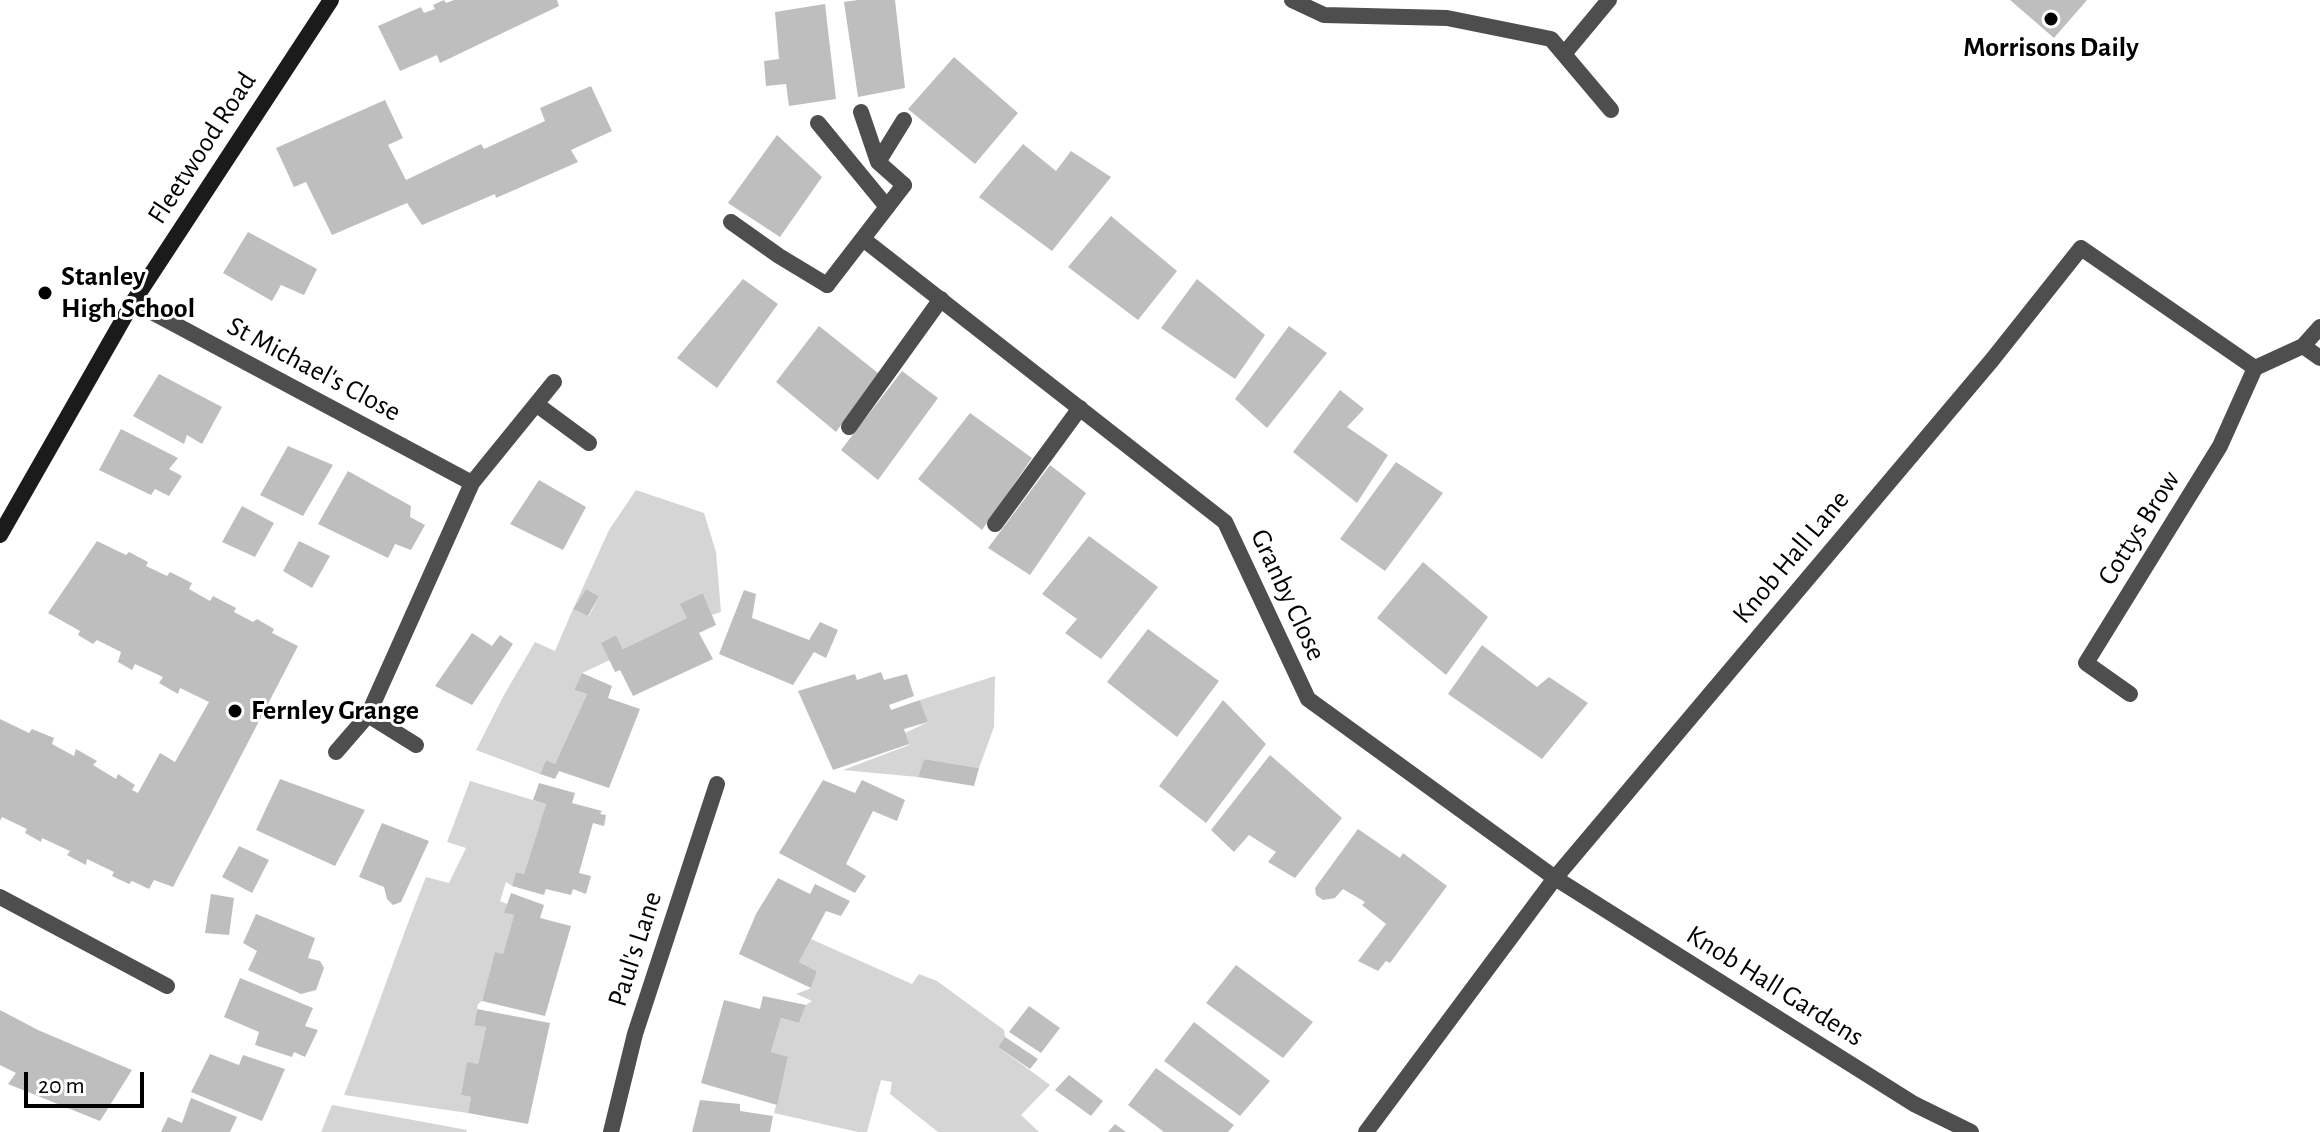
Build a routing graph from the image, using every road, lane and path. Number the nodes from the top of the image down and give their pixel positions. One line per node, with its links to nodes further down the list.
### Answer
1 (331, 0): 14 (street, Fleetwood Road)
2 (1292, 0): 4 (street)
3 (1609, 0): 4 (street)
4 (1564, 54): 5 (street)
5 (1611, 110)
6 (861, 112): 9 (street)
7 (904, 120): 9 (street)
8 (818, 123): 10 (street)
9 (878, 162): 10 (street)
10 (887, 207): 12 (street)
11 (731, 222): 12 (street)
12 (863, 239): 13 (street, Granby Close)
13 (941, 299): 21 (street, Granby Close); 22 (street)
14 (133, 302): 24 (street, St Michael's Close); 26 (street, Fleetwood Road)
15 (2320, 327): 16 (street)
16 (2303, 346): 17 (street); 18 (street)
17 (2320, 358)
18 (2255, 368): 27 (street, Cottys Brow); 32 (street, Knob Hall Lane)
19 (554, 382): 20 (street)
20 (536, 404): 23 (street); 24 (street)
21 (1080, 408): 25 (street); 32 (street, Granby Close)
22 (849, 427)
23 (589, 443)
24 (472, 483): 28 (street)
25 (995, 524)
26 (0, 535)
27 (2130, 694)
28 (368, 715): 29 (street); 30 (street)
29 (416, 745)
30 (336, 752)
31 (717, 784): 35 (street, Paul's Lane)
32 (1555, 878): 36 (street, Knob Hall Lane); 37 (street, Knob Hall Gardens)
33 (0, 897): 34 (street)
34 (167, 986)
35 (611, 1132)
36 (1366, 1132)
37 (1971, 1132)

